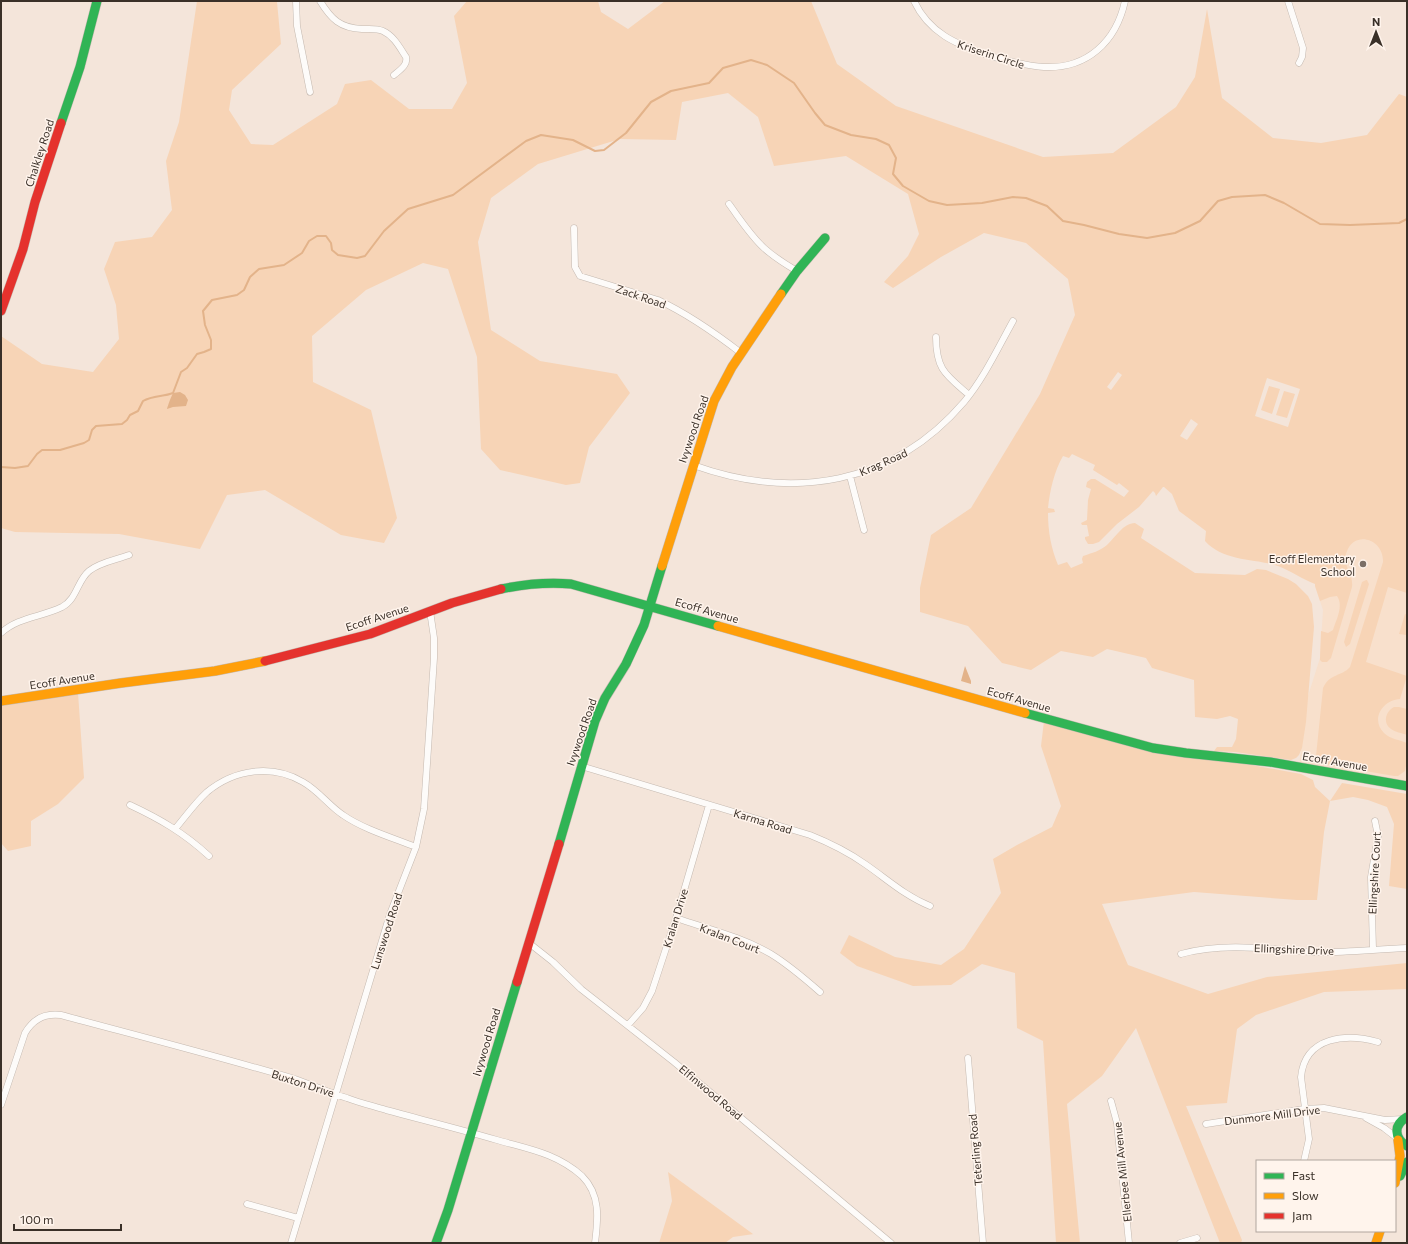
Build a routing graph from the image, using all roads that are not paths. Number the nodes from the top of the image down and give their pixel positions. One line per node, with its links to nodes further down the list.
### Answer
1 (97, 1): 14 (street, Chalkley Road)
2 (296, 1): 9 (street)
3 (320, 1): 8 (street)
4 (914, 1): 5 (street, Kriserin Circle)
5 (1125, 1)
6 (1288, 1): 7 (street)
7 (1299, 63)
8 (394, 75)
9 (310, 92)
10 (729, 204): 13 (street)
11 (574, 228): 17 (street, Zack Road)
12 (825, 238): 13 (street, Ivywood Road)
13 (797, 271): 17 (street, Ivywood Road)
14 (1, 311)
15 (1014, 321): 18 (street, Krag Road)
16 (936, 337): 18 (street)
17 (741, 353): 19 (street, Ivywood Road)
18 (969, 395): 20 (street, Krag Road)
19 (693, 465): 20 (street, Krag Road); 23 (street, Ivywood Road)
20 (850, 476): 21 (street)
21 (864, 530)
22 (128, 555): 25 (street)
23 (651, 607): 24 (street, Ecoff Avenue); 27 (street, Ivywood Road); 28 (street, Ecoff Avenue)
24 (430, 611): 26 (street, Ecoff Avenue); 33 (street, Lunswood Road)
25 (1, 633)
26 (1, 701)
27 (581, 766): 30 (street, Karma Road); 37 (street, Ivywood Road)
28 (1407, 786)
29 (130, 804): 32 (street)
30 (709, 805): 35 (street, Karma Road); 36 (street, Kralan Drive)
31 (1375, 821): 39 (street, Ellingshire Court)
32 (175, 829): 33 (street); 34 (street)
33 (416, 847): 45 (street, Lunswood Road)
34 (209, 856)
35 (930, 906)
36 (676, 918): 41 (street, Kralan Court); 42 (street, Kralan Drive)
37 (529, 943): 42 (street, Elfinwood Road); 52 (street, Ivywood Road)
38 (1407, 948): 39 (street, Ellingshire Drive)
39 (1373, 949): 40 (street, Ellingshire Drive)
40 (1181, 954)
41 (820, 992)
42 (628, 1025): 66 (street, Elfinwood Road)
43 (1378, 1042): 48 (street)
44 (968, 1058): 67 (street, Teterling Road)
45 (336, 1094): 47 (street, Buxton Drive); 52 (street, Buxton Drive); 60 (street, Lunswood Road)
46 (1111, 1101): 68 (street, Ellerbee Mill Avenue)
47 (1, 1105)
48 (1304, 1109): 49 (street, Dunmore Mill Drive); 51 (street, Dunmore Mill Drive); 55 (street)
49 (1361, 1116): 50 (street, Dunmore Mill Drive); 53 (street, Dunmore Mill Drive)
50 (1405, 1117): 53 (street)
51 (1206, 1124)
52 (470, 1132): 64 (street, Ivywood Road); 65 (street, Buxton Drive)
53 (1398, 1139): 54 (street); 57 (street)
54 (1407, 1146)
55 (1304, 1160)
56 (1407, 1162): 58 (street)
57 (1396, 1177)
58 (1396, 1184)
59 (247, 1204): 60 (street)
60 (298, 1218): 63 (street, Lunswood Road)
61 (1380, 1232): 70 (street)
62 (1197, 1238): 69 (street)
63 (291, 1243)
64 (436, 1243)
65 (595, 1243)
66 (891, 1243)
67 (983, 1243)
68 (1129, 1243)
69 (1180, 1243)
70 (1376, 1243)

